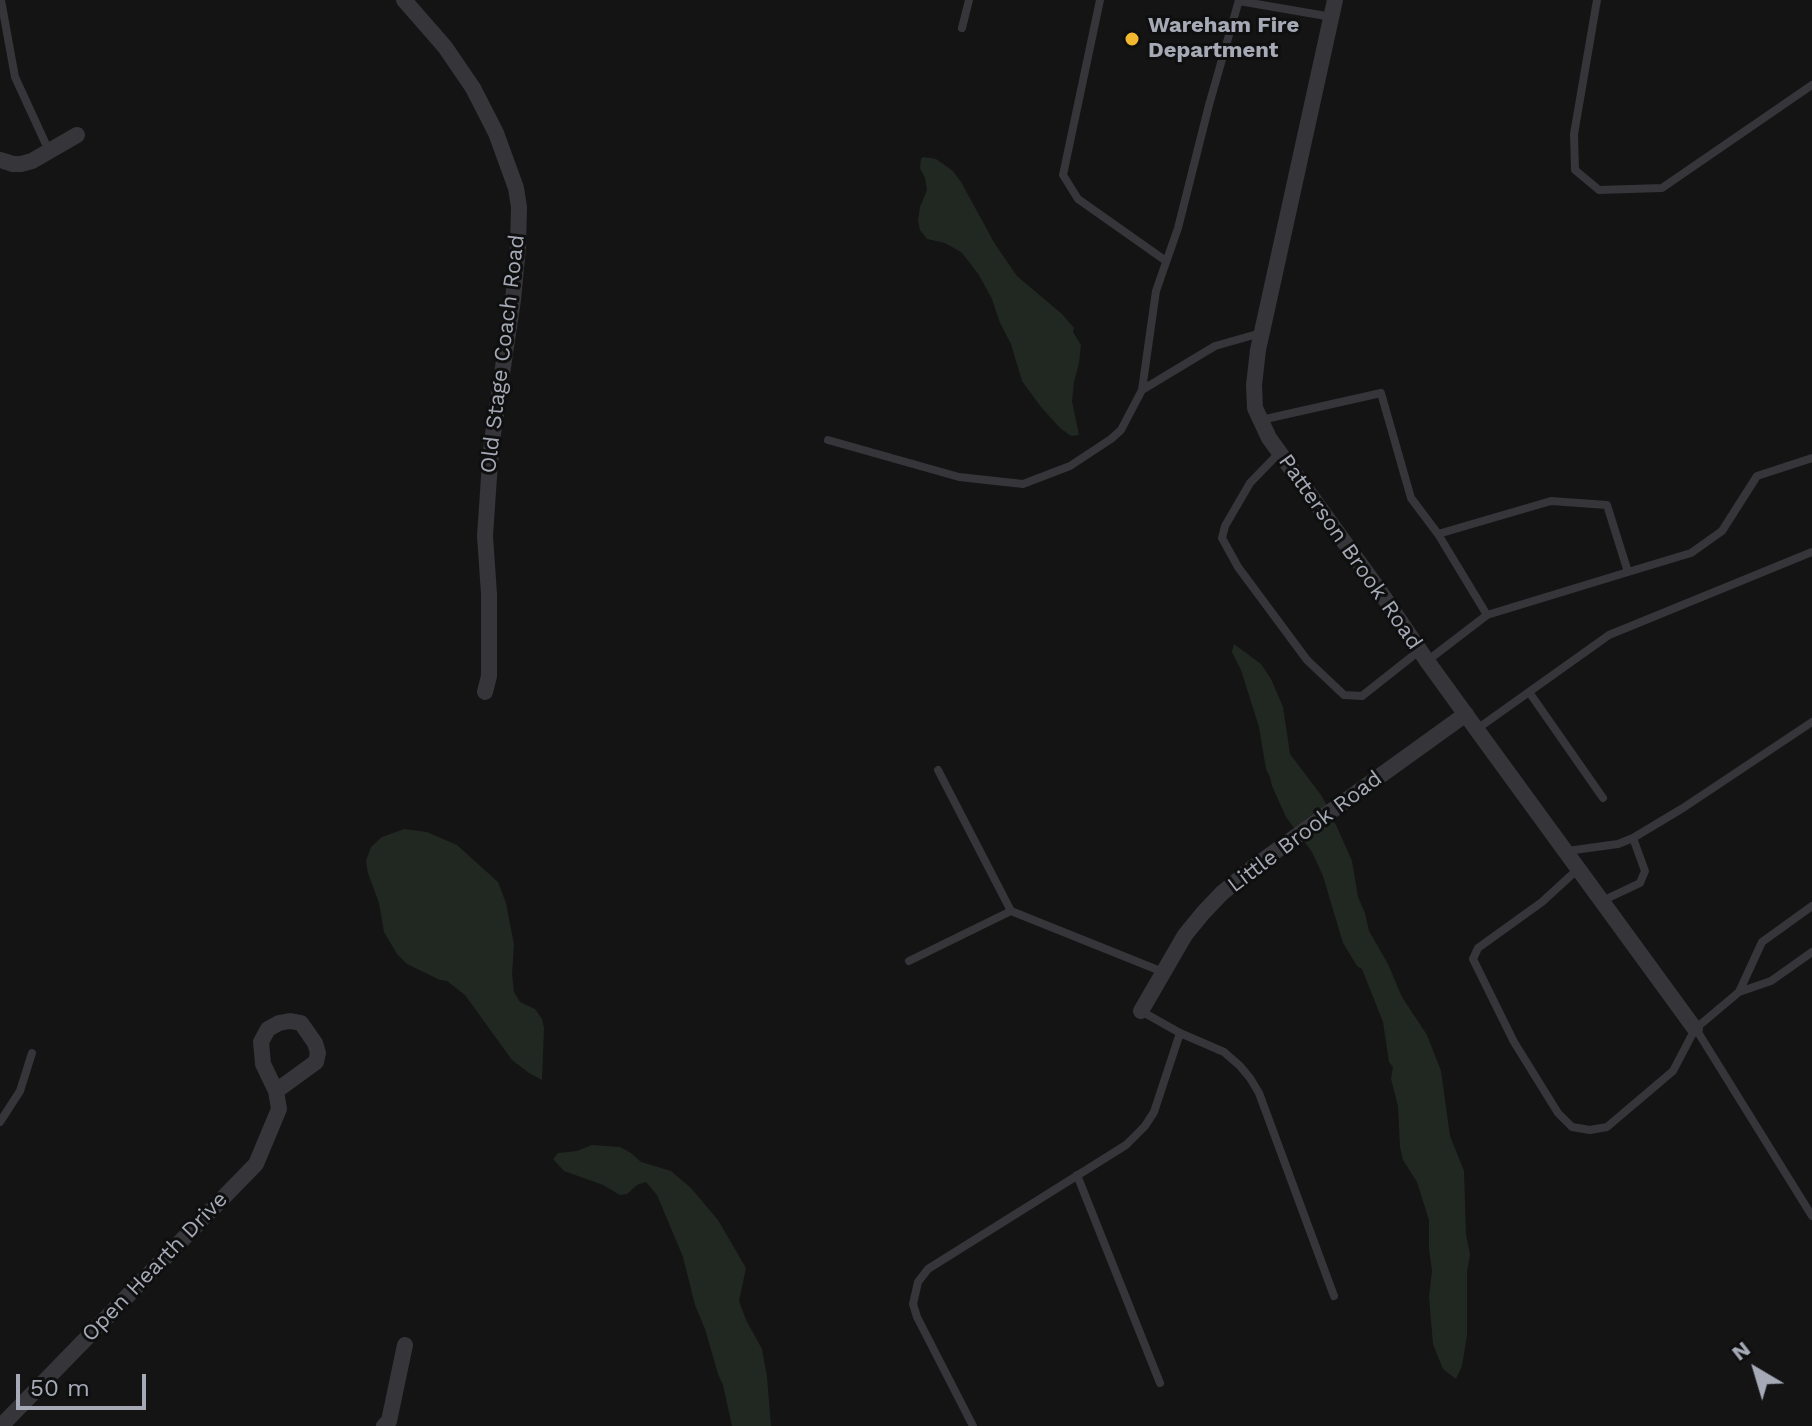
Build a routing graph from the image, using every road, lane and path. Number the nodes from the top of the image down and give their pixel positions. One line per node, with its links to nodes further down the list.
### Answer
1 (1, 0): 11 (lane)
2 (404, 0): 25 (street, Old Stage Coach Road)
3 (969, 0): 8 (lane)
4 (1100, 0): 13 (lane)
5 (1239, 0): 7 (lane); 13 (lane)
6 (1597, 0): 9 (lane)
7 (1333, 8): 14 (street, Patterson Brook Road)
8 (962, 28)
9 (1812, 85)
10 (77, 135): 11 (street)
11 (49, 151): 12 (street)
12 (0, 160)
13 (1166, 261): 15 (lane)
14 (1262, 333): 15 (lane); 16 (street, Patterson Brook Road)
15 (1142, 390): 17 (lane)
16 (1261, 420): 18 (street, Patterson Brook Road); 20 (lane)
17 (828, 440)
18 (1279, 453): 24 (street, Patterson Brook Road); 24 (lane)
19 (1812, 458): 22 (lane)
20 (1438, 534): 22 (lane); 23 (lane)
21 (1812, 552): 26 (lane)
22 (1628, 572): 23 (lane)
23 (1487, 615): 24 (lane)
24 (1424, 656): 27 (street, Patterson Brook Road)
25 (485, 692)
26 (1529, 692): 29 (lane); 31 (lane)
27 (1466, 714): 29 (street, Patterson Brook Road); 40 (street, Little Brook Road)
28 (1812, 722): 32 (lane)
29 (1477, 730): 33 (street, Patterson Brook Road)
30 (938, 770): 37 (lane)
31 (1603, 798)
32 (1633, 838): 33 (lane); 35 (lane)
33 (1566, 852): 34 (street, Patterson Brook Road)
34 (1578, 869): 35 (street, Patterson Brook Road); 43 (lane)
35 (1602, 901): 43 (street, Patterson Brook Road)
36 (1812, 906): 41 (lane)
37 (1011, 911): 39 (lane); 40 (lane)
38 (1812, 952): 41 (lane)
39 (909, 961)
40 (1163, 973): 42 (street, Little Brook Road)
41 (1739, 992): 43 (lane)
42 (1141, 1011): 44 (lane)
43 (1695, 1029): 49 (lane)
44 (1180, 1033): 48 (lane); 50 (lane)
45 (32, 1053): 47 (lane)
46 (276, 1091): 53 (street, Open Hearth Drive)
47 (0, 1122)
48 (1077, 1175): 52 (lane); 55 (lane)
49 (1812, 1216)
50 (1334, 1296)
51 (405, 1345): 54 (street)
52 (1160, 1383)
53 (4, 1415)
54 (390, 1424)
55 (973, 1426)

